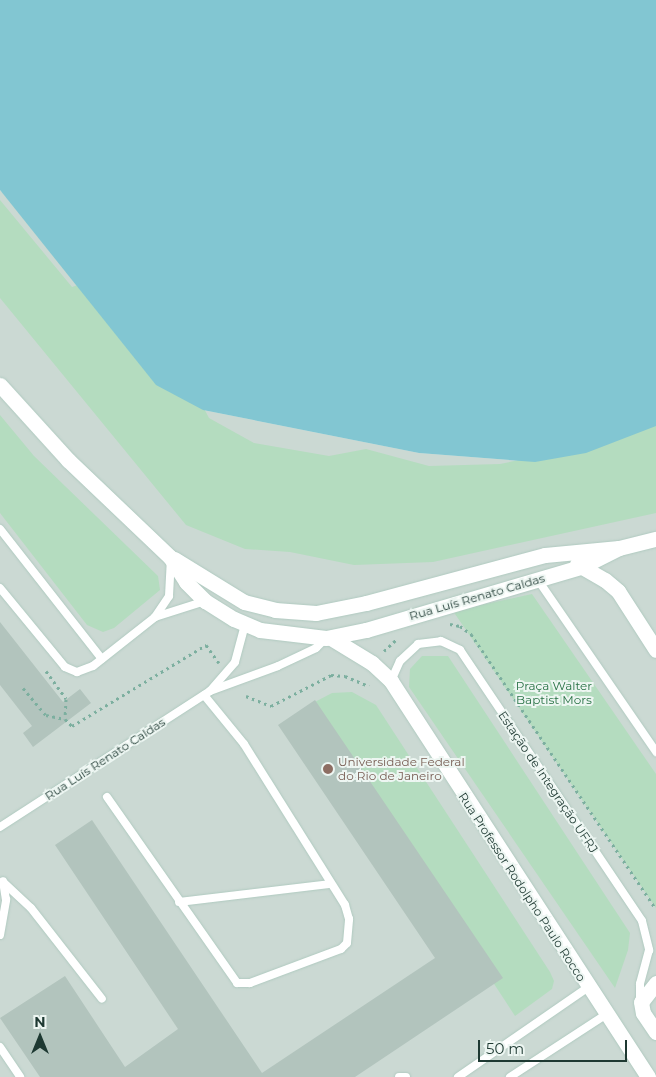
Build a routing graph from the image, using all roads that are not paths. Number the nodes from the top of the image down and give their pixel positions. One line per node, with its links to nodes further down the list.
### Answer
1 (0, 385): 6 (street)
2 (0, 529): 15 (lane)
3 (656, 539): 4 (street, Rua Luís Renato Caldas)
4 (620, 548): 5 (street, Rua Luís Renato Caldas); 7 (street, Rua Luís Renato Caldas)
5 (545, 555): 6 (street, Rua Luís Renato Caldas); 7 (street)
6 (170, 557): 10 (street); 11 (lane)
7 (583, 566): 8 (street, Rua Luís Renato Caldas); 14 (street)
8 (538, 580): 13 (street, Rua Luís Renato Caldas); 18 (lane)
9 (0, 588): 15 (lane)
10 (205, 601): 11 (lane); 12 (street)
11 (155, 617): 15 (lane)
12 (245, 624): 13 (street); 17 (lane, Rua Luís Renato Caldas)
13 (329, 638): 16 (street, Rua Professor Rodolpho Paulo Rocco); 17 (lane, Rua Luís Renato Caldas)
14 (656, 650)
15 (102, 659)
16 (390, 681): 26 (street, Rua Professor Rodolpho Paulo Rocco); 28 (lane, Estação de Integração UFRJ)
17 (207, 693): 20 (lane, Rua Luís Renato Caldas); 22 (lane)
18 (656, 752)
19 (107, 797): 23 (lane)
20 (0, 827)
21 (2, 880): 24 (lane); 27 (lane)
22 (329, 884): 23 (lane); 23 (lane)
23 (179, 902)
24 (0, 935)
25 (656, 983): 28 (street)
26 (587, 988): 29 (street, Rua Professor Rodolpho Paulo Rocco); 35 (lane)
27 (102, 999)
28 (641, 1002): 30 (street)
29 (605, 1015): 36 (lane); 37 (street, Rua Professor Rodolpho Paulo Rocco)
30 (656, 1032)
31 (0, 1047): 32 (lane)
32 (20, 1077)
33 (399, 1077): 34 (lane)
34 (406, 1077)
35 (458, 1077)
36 (510, 1077)
37 (648, 1077)

